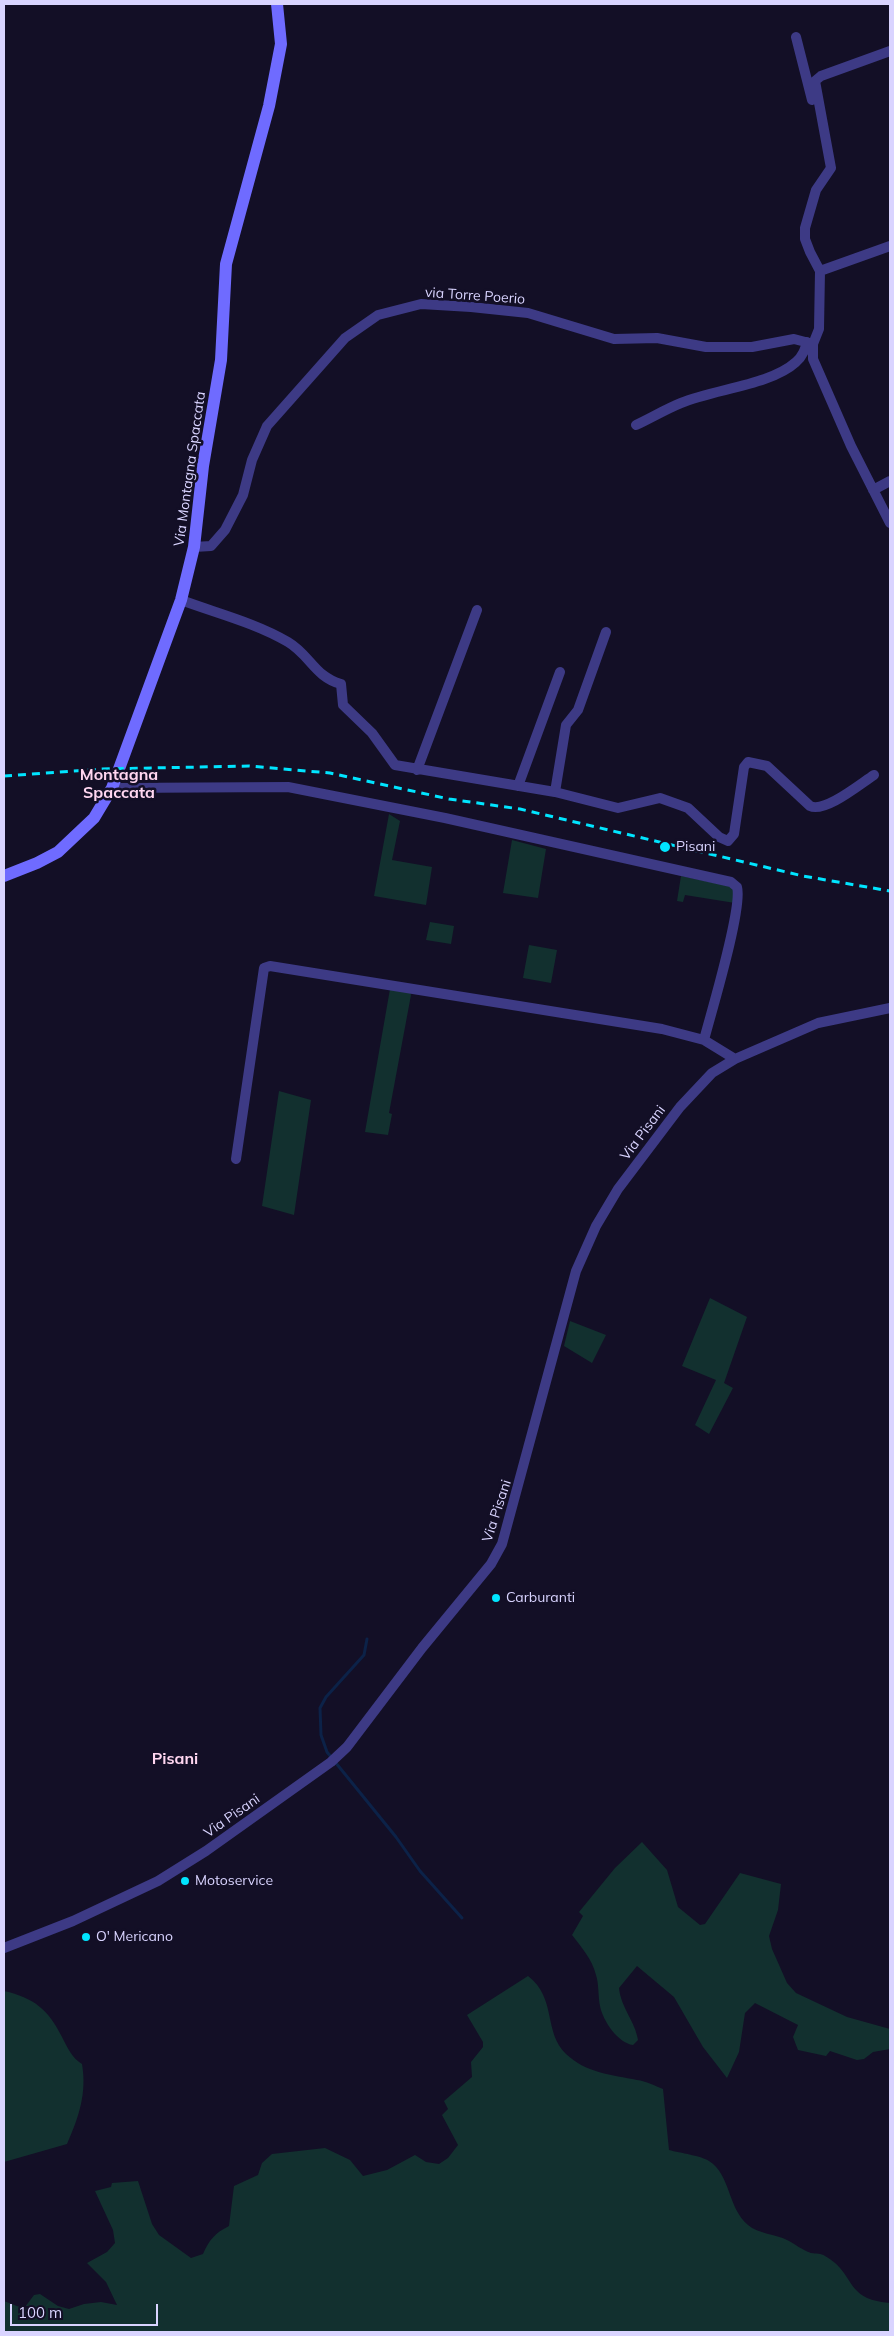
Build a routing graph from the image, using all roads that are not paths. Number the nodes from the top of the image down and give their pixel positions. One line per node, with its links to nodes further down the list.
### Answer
1 (277, 4): 12 (main road, Via Montagna Spaccata)
2 (796, 37): 4 (street)
3 (890, 51): 4 (street)
4 (825, 180): 6 (street)
5 (890, 246): 6 (street)
6 (820, 271): 7 (street)
7 (810, 343): 8 (street); 10 (street); 12 (street, via Torre Poerio)
8 (636, 426)
9 (890, 481): 10 (street)
10 (873, 490): 11 (street)
11 (890, 523)
12 (194, 547): 13 (main road, Via Montagna Spaccata)
13 (181, 600): 17 (street); 20 (main road, Via Montagna Spaccata)
14 (477, 610): 17 (street)
15 (606, 632): 21 (street)
16 (560, 672): 19 (street)
17 (417, 770): 19 (street)
18 (874, 775): 21 (street)
19 (518, 786): 21 (street)
20 (112, 788): 22 (main road, Via Montagna Spaccata); 24 (street)
21 (554, 792)
22 (4, 876)
23 (890, 1008): 25 (street, Via Pisani)
24 (704, 1040): 25 (street); 26 (street)
25 (735, 1059): 27 (street, Via Pisani)
26 (236, 1159)
27 (4, 1948)

